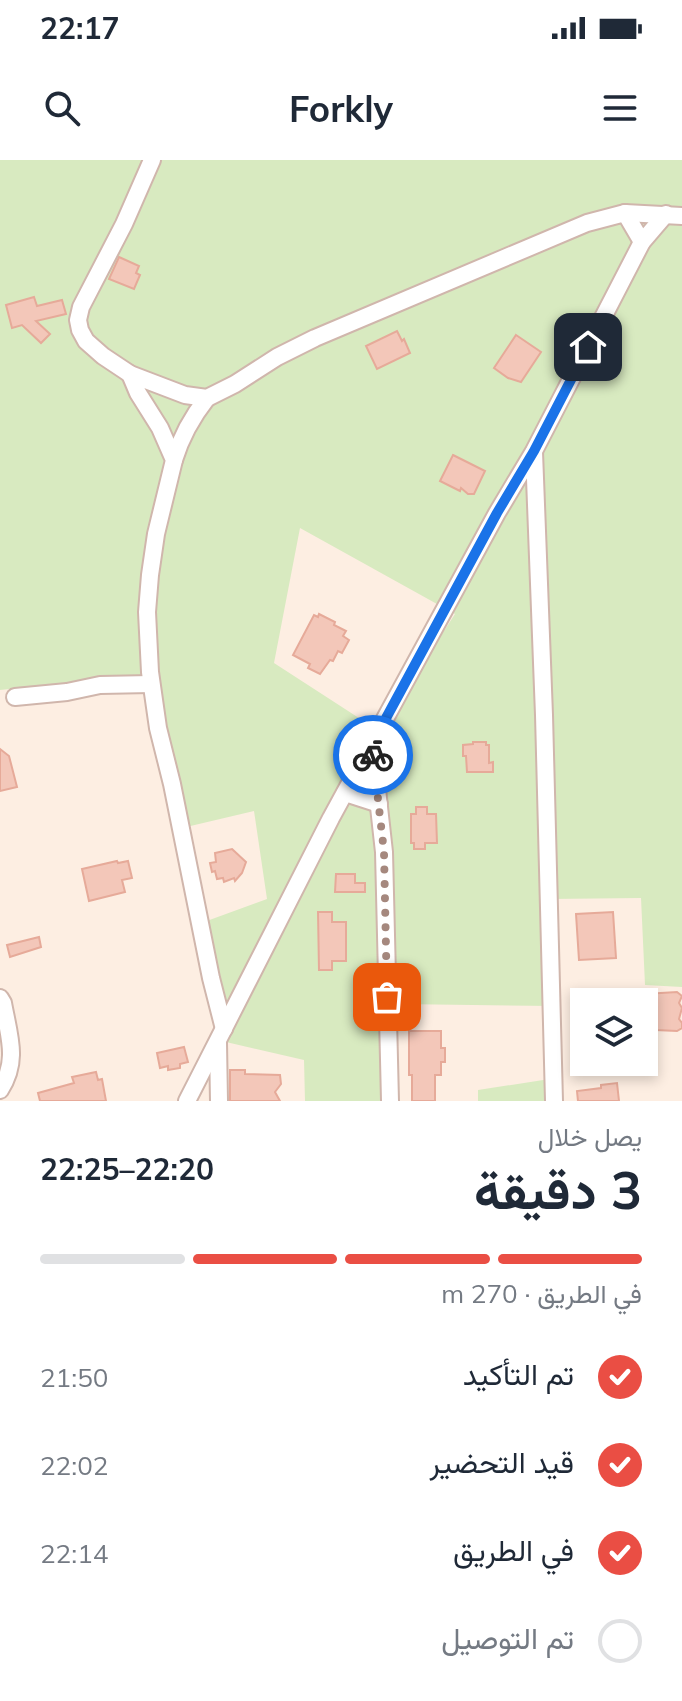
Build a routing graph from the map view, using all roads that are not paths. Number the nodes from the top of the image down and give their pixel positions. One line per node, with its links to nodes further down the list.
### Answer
1 (152, 160): 5 (street)
2 (625, 213): 3 (street); 4 (street); 6 (street)
3 (674, 215): 4 (street)
4 (642, 242): 7 (street)
5 (130, 374): 6 (street); 8 (street)
6 (207, 398): 8 (street)
7 (534, 451): 11 (street); 20 (street)
8 (174, 460): 9 (street)
9 (151, 684): 10 (street); 15 (street)
10 (15, 697)
11 (372, 744): 12 (street); 13 (street)
12 (345, 793): 13 (street); 15 (street)
13 (379, 804): 19 (street)
14 (0, 998): 16 (street)
15 (221, 1035): 17 (street); 18 (street)
16 (0, 1090)
17 (187, 1101)
18 (219, 1101)
19 (390, 1101)
20 (554, 1101)

